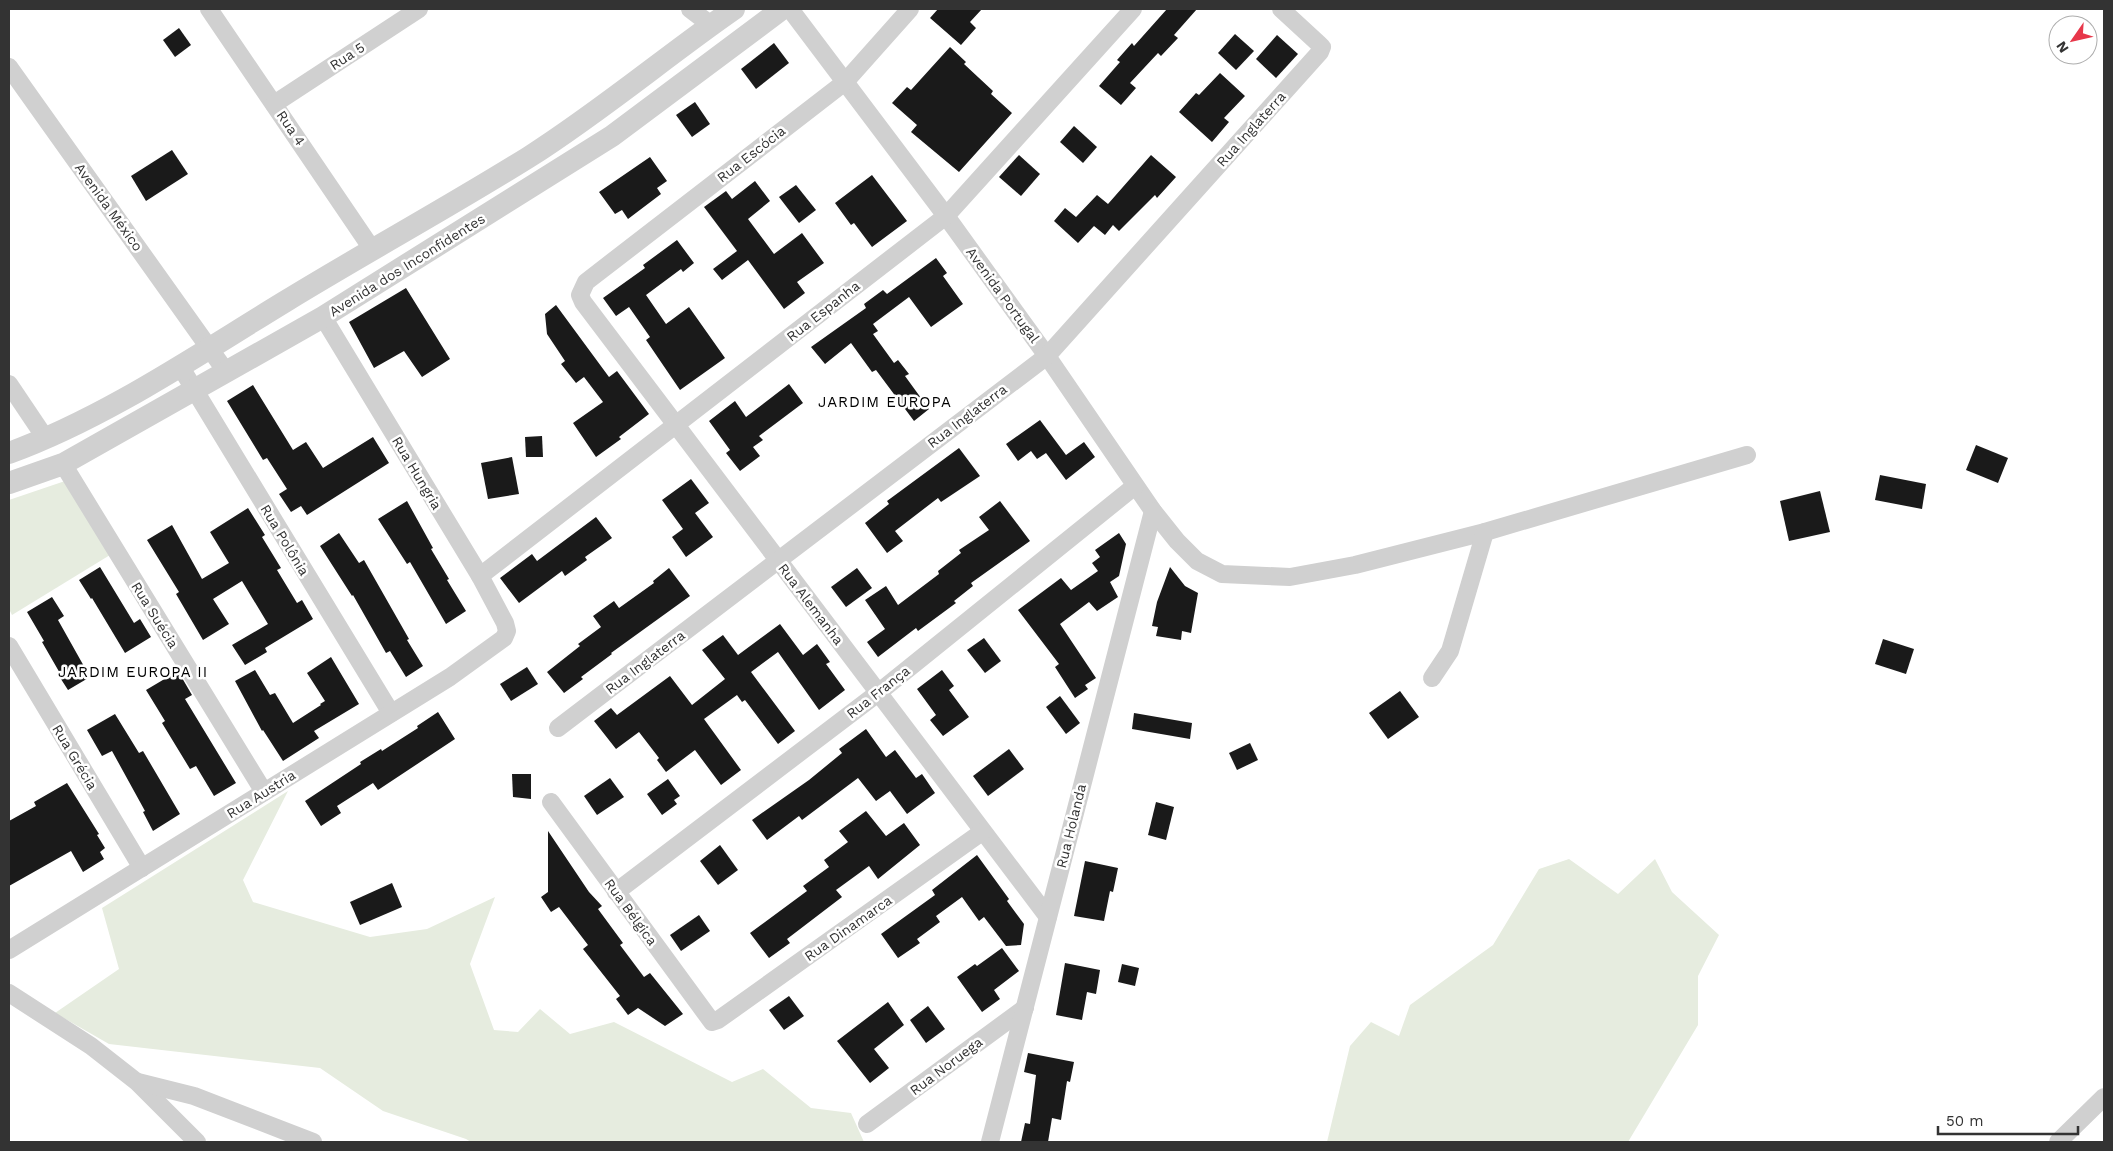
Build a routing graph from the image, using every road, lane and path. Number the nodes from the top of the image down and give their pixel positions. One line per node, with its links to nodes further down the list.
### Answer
1 (209, 9): 13 (street, Rua 4)
2 (419, 9): 13 (street, Rua 5)
3 (690, 9): 10 (street)
4 (734, 9): 10 (street)
5 (782, 9): 17 (street, Avenida dos Inconfidentes)
6 (790, 9): 12 (street, Avenida Portugal)
7 (910, 9): 12 (street, Rua Escócia)
8 (1133, 9): 14 (street, Rua Espanha)
9 (1281, 9): 19 (street, Rua Inglaterra)
10 (711, 25): 15 (street)
11 (9, 67): 18 (street, Avenida México)
12 (845, 82): 14 (street, Avenida Portugal); 16 (street, Rua Escócia)
13 (274, 104): 15 (street, Rua 4)
14 (946, 216): 19 (street, Avenida Portugal); 24 (street, Rua Espanha)
15 (372, 249): 18 (street)
16 (582, 289): 24 (street, Rua Alemanha)
17 (322, 317): 21 (street, Avenida dos Inconfidentes); 34 (street, Rua Hungria)
18 (210, 348): 20 (street); 21 (street, Avenida México)
19 (1046, 356): 30 (street, Avenida Portugal); 33 (street, Rua Inglaterra)
20 (180, 366): 23 (street, Rua Polônia); 25 (street)
21 (227, 373): 23 (street, Avenida dos Inconfidentes)
22 (9, 384): 25 (street)
23 (194, 391): 28 (street, Avenida dos Inconfidentes); 39 (street, Rua Polônia)
24 (677, 424): 33 (street, Rua Alemanha); 34 (street, Rua Espanha)
25 (46, 439): 26 (street)
26 (9, 453)
27 (1747, 455): 32 (street)
28 (63, 464): 29 (street, Avenida dos Inconfidentes); 41 (street, Rua Suécia)
29 (9, 483)
30 (1135, 486): 31 (street, Avenida Portugal); 38 (street, Rua França)
31 (1153, 510): 32 (street, Avenida Portugal); 46 (street, Rua Holanda)
32 (1485, 532): 37 (street)
33 (778, 560): 38 (street, Rua Alemanha); 40 (street, Rua Inglaterra)
34 (480, 576): 35 (street, Rua Hungria)
35 (507, 631): 39 (street, Rua Austria)
36 (9, 646): 44 (street, Rua Grécia)
37 (1432, 678)
38 (878, 693): 43 (street, Rua Alemanha); 45 (street, Rua França)
39 (391, 713): 41 (street, Rua Austria)
40 (558, 728)
41 (264, 792): 44 (street, Rua Austria)
42 (551, 802): 45 (street, Rua Bélgica)
43 (982, 832): 46 (street, Rua Alemanha); 50 (street, Rua Dinamarca)
44 (142, 868): 47 (street, Rua Austria)
45 (616, 892): 50 (street, Rua Bélgica)
46 (1048, 917): 49 (street, Rua Holanda)
47 (11, 942)
48 (9, 993): 51 (street)
49 (1025, 1008): 53 (street, Rua Noruega); 56 (street, Rua Holanda)
50 (712, 1022)
51 (137, 1082): 54 (street); 55 (street)
52 (2104, 1097): 57 (street)
53 (867, 1124)
54 (197, 1142)
55 (313, 1142)
56 (990, 1142)
57 (2058, 1142)

